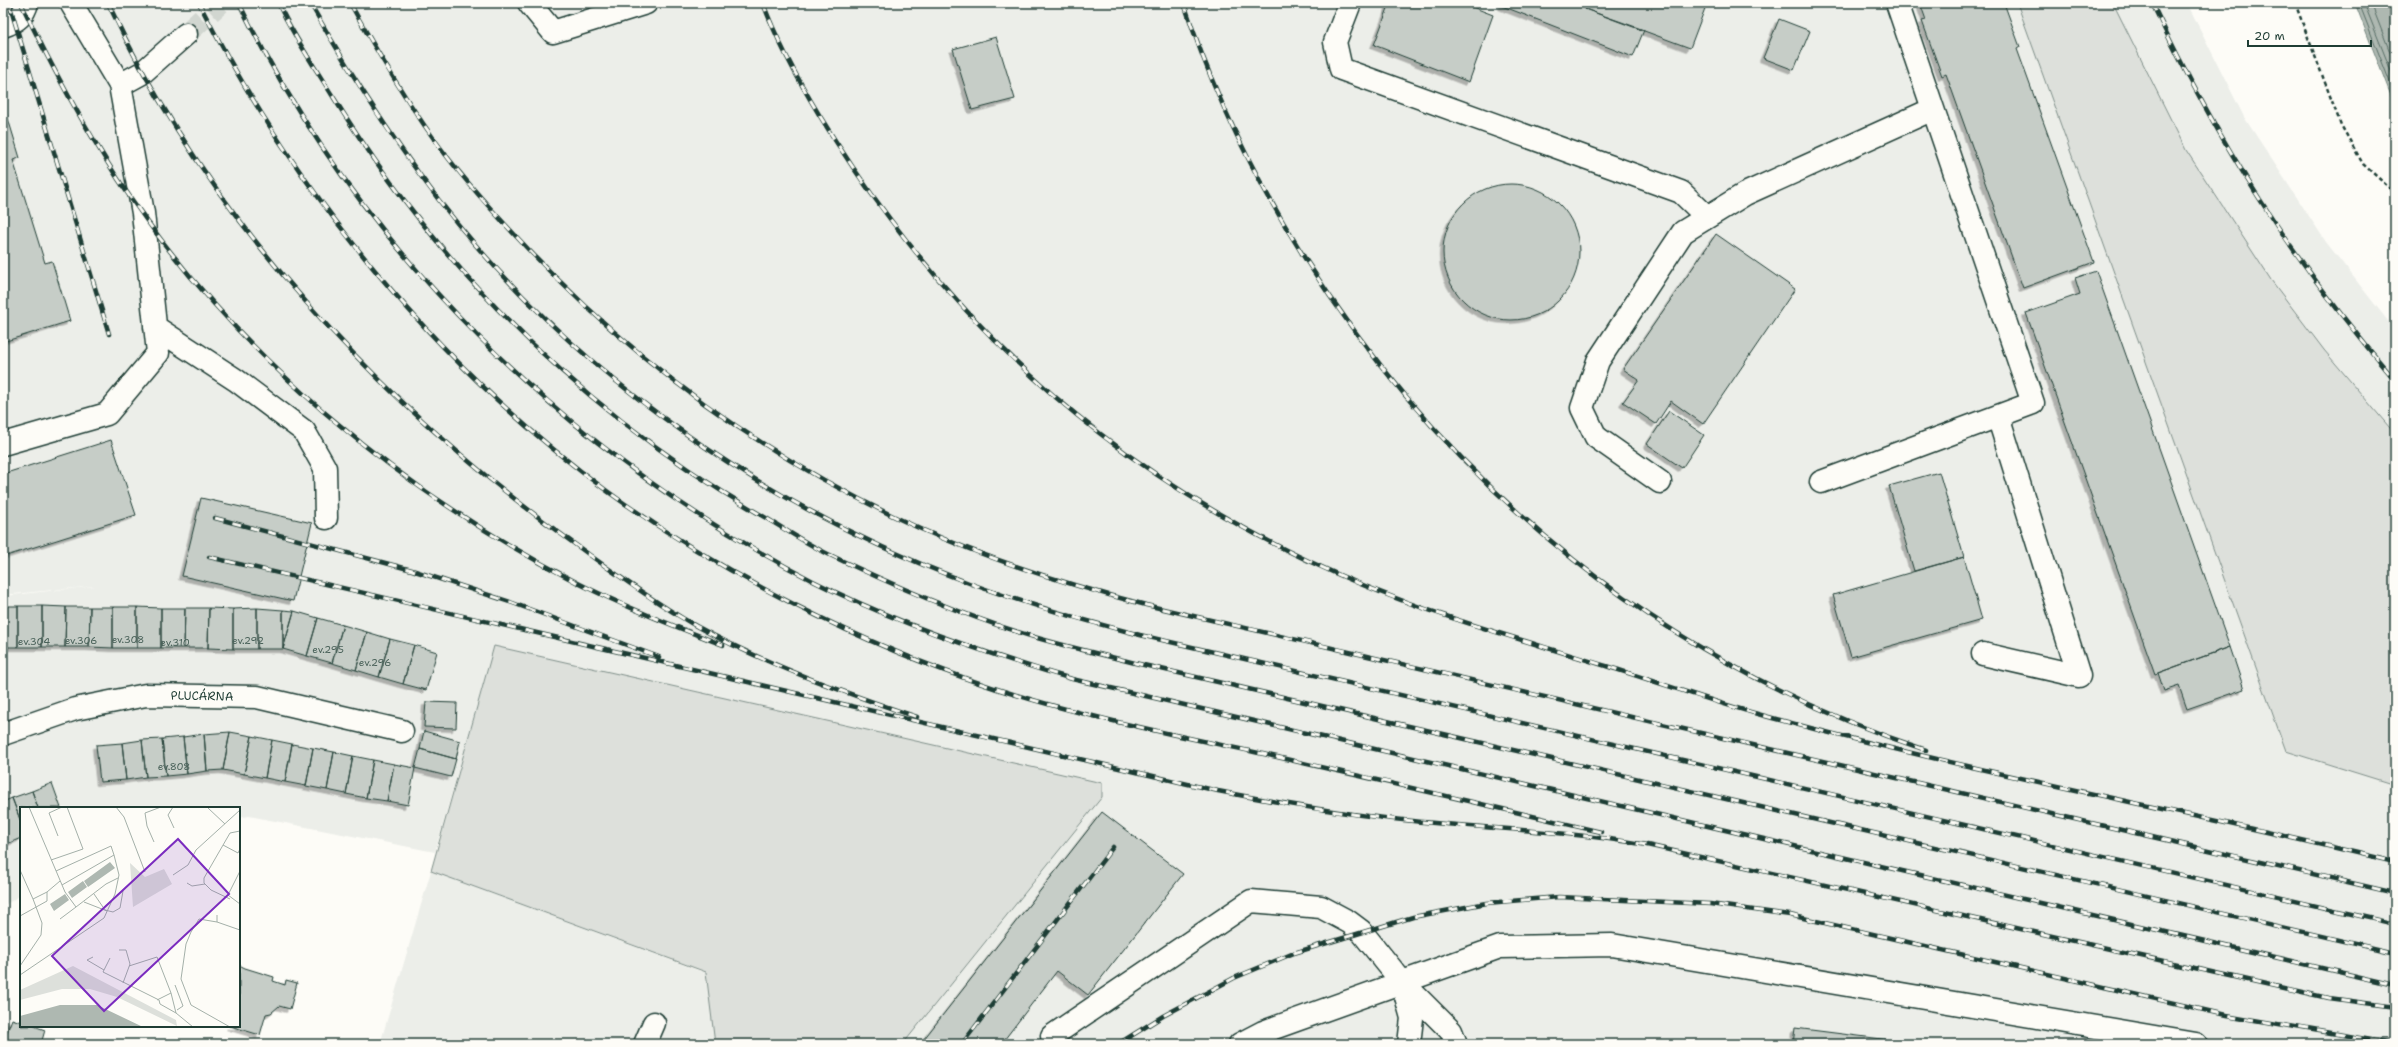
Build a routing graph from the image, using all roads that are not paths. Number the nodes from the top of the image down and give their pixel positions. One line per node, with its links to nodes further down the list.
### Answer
1 (27, 3): 7 (street)
2 (71, 3): 9 (street)
3 (529, 3): 4 (street)
4 (646, 3)
5 (1350, 3): 11 (street)
6 (1897, 3): 10 (street)
7 (3, 26)
8 (186, 34): 9 (street)
9 (120, 85): 12 (street)
10 (1933, 109): 11 (street); 13 (street)
11 (1707, 217): 15 (street)
12 (155, 327): 14 (street); 17 (street)
13 (1998, 416): 16 (street); 18 (street)
14 (3, 444)
15 (1660, 482)
16 (1821, 482)
17 (326, 518)
18 (1983, 654)
19 (402, 730): 20 (street, PLUCÁRNA)
20 (3, 734)
21 (1402, 982): 23 (street); 25 (street); 26 (street); 27 (street); 28 (street)
22 (654, 1023): 24 (street)
23 (1052, 1036)
24 (645, 1044)
25 (1240, 1044)
26 (1409, 1044)
27 (1456, 1044)
28 (2196, 1044)

